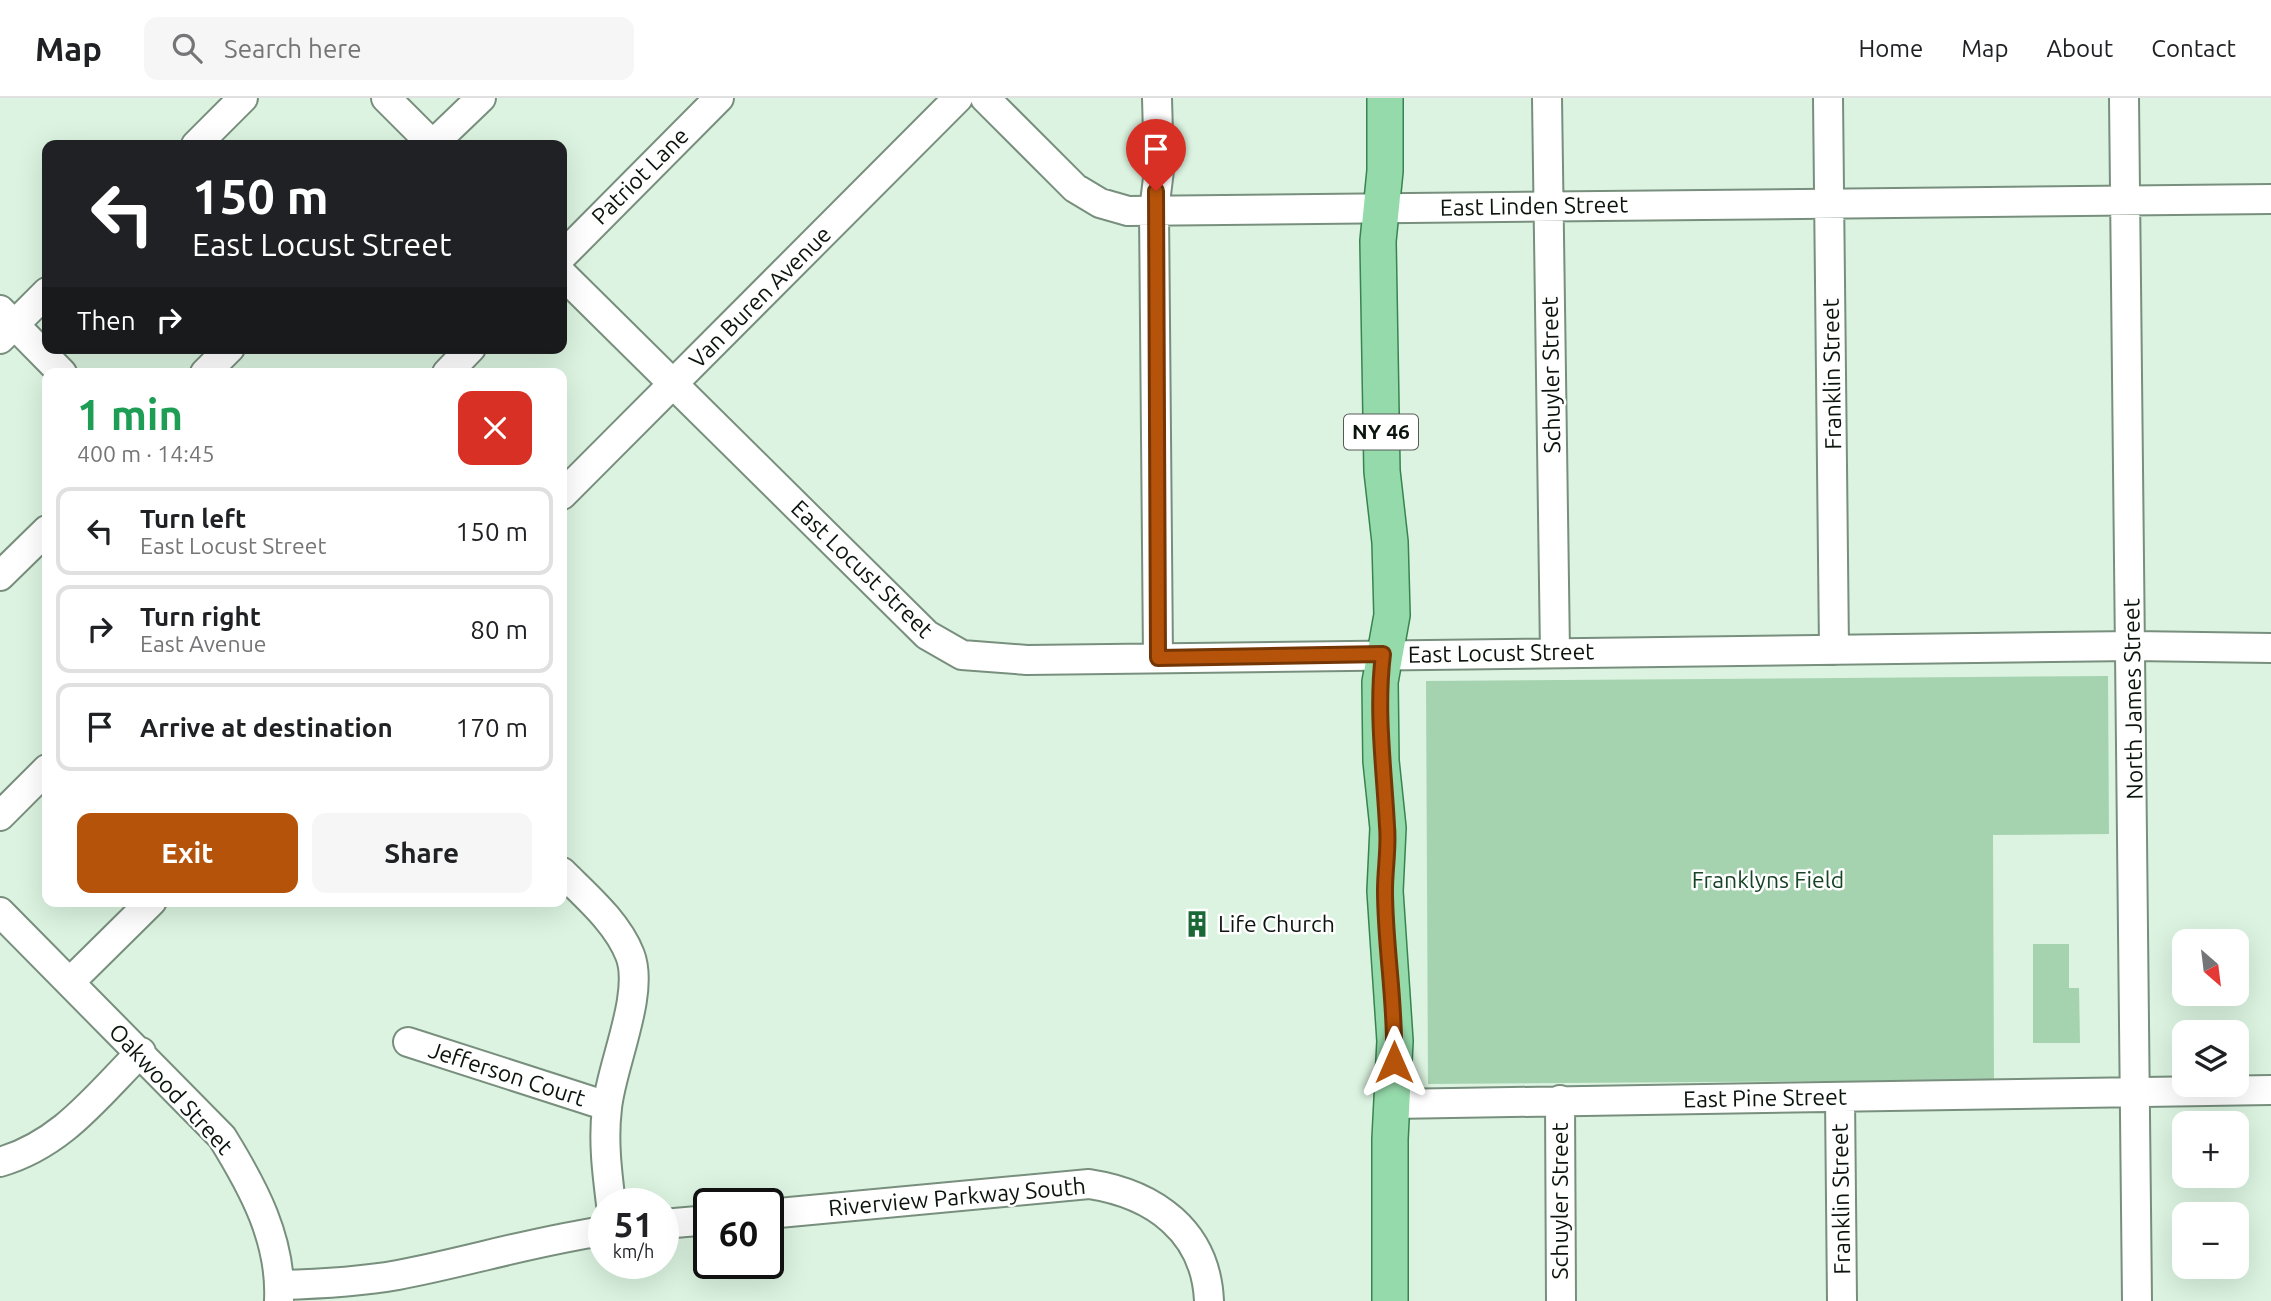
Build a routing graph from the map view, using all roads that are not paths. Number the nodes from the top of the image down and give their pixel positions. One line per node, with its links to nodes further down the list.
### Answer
1 (243, 98): 12 (street)
2 (386, 98): 13 (street)
3 (481, 98): 14 (street)
4 (719, 98): 21 (street, Patriot Lane)
5 (958, 98): 30 (street, Van Buren Avenue)
6 (985, 98): 20 (street, East Linden Street)
7 (1157, 98): 20 (street)
8 (1385, 98): 19 (main road, NY 46)
9 (1547, 98): 18 (street, Schuyler Street)
10 (1828, 98): 17 (street, Franklin Street)
11 (2124, 98): 15 (street, North James Street)
12 (201, 140)
13 (428, 140)
14 (438, 140)
15 (2127, 198): 16 (street, East Linden Street); 17 (street, East Linden Street); 34 (street, North James Street)
16 (2271, 199)
17 (1830, 202): 18 (street, East Linden Street); 36 (street, Franklin Street)
18 (1548, 206): 19 (street, East Linden Street); 37 (street, Schuyler Street)
19 (1379, 208): 20 (street, East Linden Street); 38 (main road, NY 46)
20 (1154, 211): 39 (street)
21 (567, 251)
22 (567, 280): 30 (street, East Locust Street)
23 (42, 296): 24 (street)
24 (5, 325): 27 (street)
25 (224, 354): 28 (street)
26 (465, 354): 29 (street)
27 (56, 368)
28 (210, 368)
29 (452, 368)
30 (674, 383): 31 (street, Van Buren Avenue); 39 (street, East Locust Street)
31 (567, 490)
32 (42, 535): 33 (street)
33 (0, 576)
34 (2133, 646): 35 (street, East Locust Street); 36 (street, East Locust Street); 49 (street, North James Street)
35 (2271, 648)
36 (1834, 650): 37 (street, East Locust Street)
37 (1555, 652): 38 (street, East Locust Street)
38 (1383, 654): 39 (street, East Locust Street); 52 (main road, NY 46)
39 (1158, 658)
40 (42, 774): 41 (street)
41 (0, 816)
42 (567, 877): 53 (street)
43 (146, 907): 45 (street)
44 (0, 912): 45 (street, Oakwood Street)
45 (70, 982): 47 (street, Oakwood Street)
46 (408, 1042): 53 (street, Jefferson Court)
47 (141, 1052): 54 (street); 58 (street, Oakwood Street)
48 (2271, 1090): 49 (street, East Pine Street)
49 (2137, 1093): 50 (street, East Pine Street); 63 (street, North James Street)
50 (1840, 1097): 51 (street, East Pine Street); 62 (street, Franklin Street)
51 (1560, 1100): 52 (street, East Pine Street); 61 (street, Schuyler Street)
52 (1392, 1104): 60 (main road, NY 46)
53 (607, 1106): 55 (street)
54 (0, 1162)
55 (609, 1188)
56 (784, 1213): 59 (street, Riverview Parkway South)
57 (588, 1233): 58 (street)
58 (279, 1293)
59 (1209, 1301)
60 (1390, 1301)
61 (1561, 1301)
62 (1842, 1301)
63 (2137, 1301)

